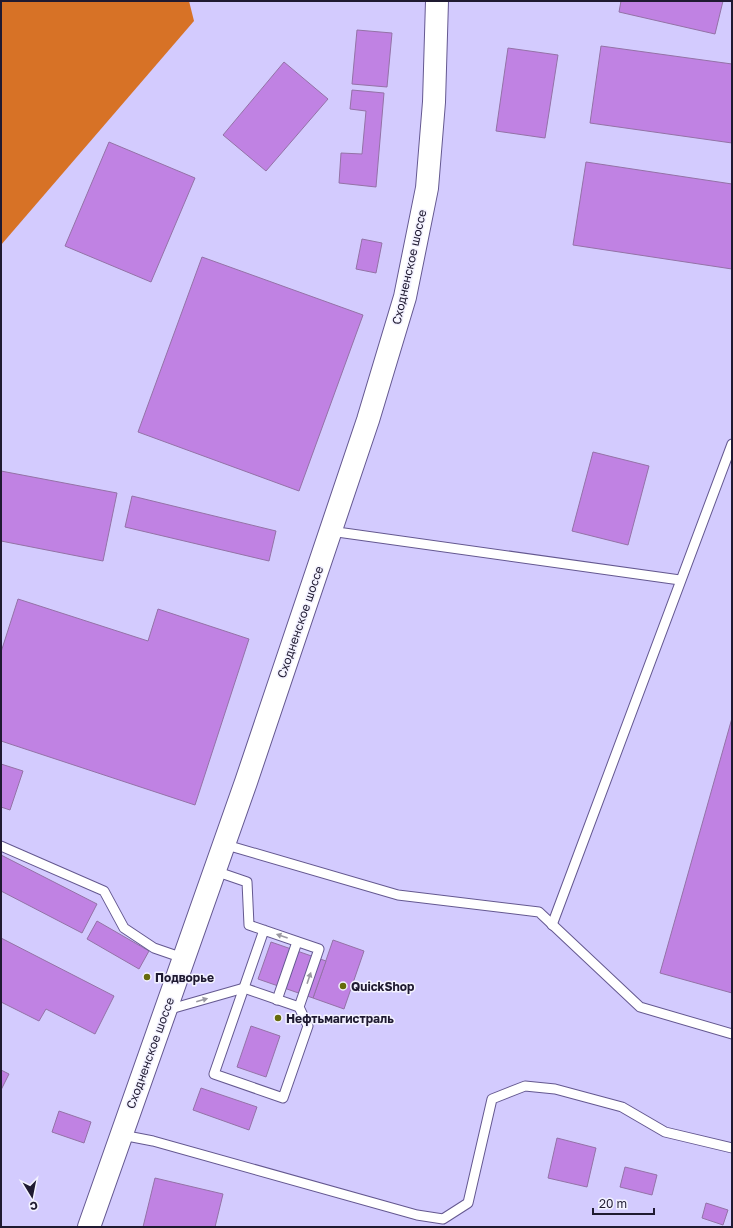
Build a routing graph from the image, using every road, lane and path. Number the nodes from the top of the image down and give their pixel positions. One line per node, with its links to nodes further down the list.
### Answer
1 (437, 1): 3 (main road, Сходненское шоссе)
2 (732, 444): 4 (lane)
3 (330, 531): 4 (lane); 5 (main road, Сходненское шоссе)
4 (680, 580): 8 (lane)
5 (224, 844): 7 (main road, Сходненское шоссе); 8 (lane)
6 (1, 846): 11 (lane)
7 (214, 871): 9 (lane); 11 (main road, Сходненское шоссе)
8 (552, 925): 16 (lane)
9 (264, 930): 10 (lane, one-way to 9); 12 (lane)
10 (297, 942): 13 (lane); 14 (lane, one-way to 10)
11 (183, 958): 15 (main road, Сходненское шоссе)
12 (244, 988): 13 (lane); 14 (lane); 15 (lane, one-way to 12)
13 (277, 1000): 14 (lane)
14 (299, 1007)
15 (165, 1011): 17 (main road, Сходненское шоссе)
16 (732, 1034)
17 (120, 1135): 18 (lane); 19 (main road, Сходненское шоссе)
18 (732, 1148)
19 (88, 1227)

